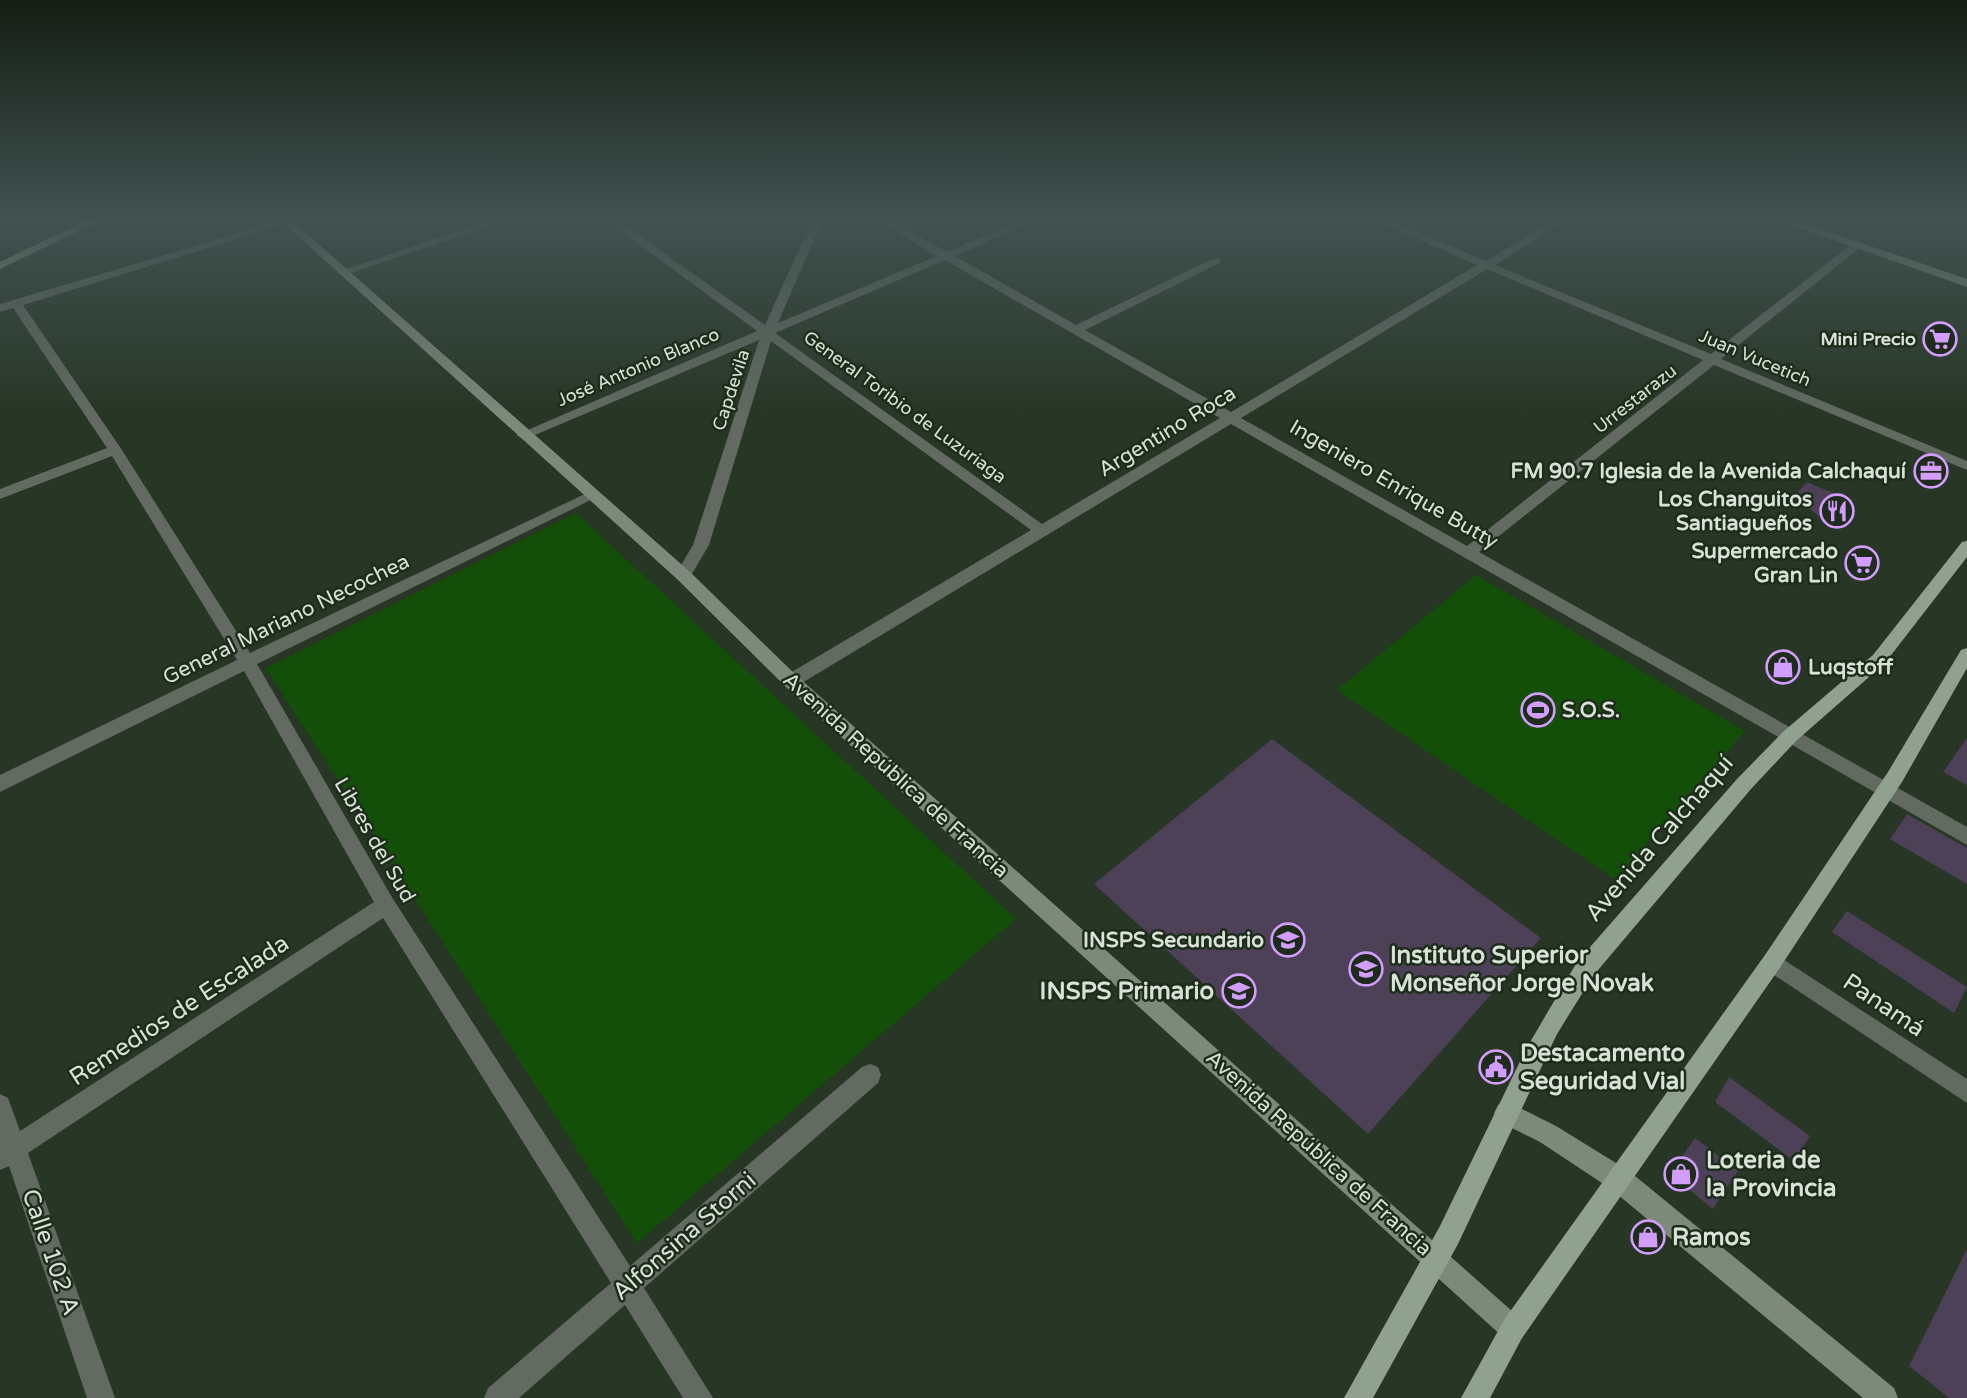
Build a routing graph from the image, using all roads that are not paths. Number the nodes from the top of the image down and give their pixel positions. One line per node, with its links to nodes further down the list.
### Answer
1 (81, 283): 11 (street)
2 (356, 283): 16 (main road, Avenida República de Francia)
3 (700, 283): 13 (street, General Toribio de Luzuriaga)
4 (789, 283): 13 (street, Capdevila)
5 (882, 283): 13 (street, José Antonio Blanco)
6 (994, 283): 12 (street, Ingeniero Enrique Butty)
7 (1171, 283): 12 (street)
8 (1456, 283): 15 (street, Argentino Roca)
9 (1530, 283): 14 (street, Juan Vucetich)
10 (1809, 283): 14 (street, Urrestarazu)
11 (8, 306): 17 (street, Libres del Sud)
12 (1075, 330): 15 (street, Ingeniero Enrique Butty)
13 (768, 331): 16 (street, José Antonio Blanco); 21 (street, General Toribio de Luzuriaga); 24 (street, Capdevila)
14 (1713, 360): 18 (street, Juan Vucetich); 23 (street, Urrestarazu)
15 (1231, 418): 21 (street, Argentino Roca); 23 (street, Ingeniero Enrique Butty)
16 (523, 435): 20 (main road, Avenida República de Francia)
17 (115, 450): 19 (street); 26 (street, Libres del Sud)
18 (1967, 466)
19 (0, 494)
20 (592, 496): 24 (main road, Avenida República de Francia); 26 (street, General Mariano Necochea)
21 (1041, 530): 27 (street, Argentino Roca)
22 (1967, 546): 28 (main road, Avenida Calchaquí)
23 (1468, 553): 28 (street, Ingeniero Enrique Butty)
24 (684, 575): 27 (main road, Avenida República de Francia)
25 (1967, 654): 30 (main road)
26 (247, 662): 29 (street, General Mariano Necochea); 32 (street, Libres del Sud)
27 (791, 681): 40 (main road, Avenida República de Francia)
28 (1790, 736): 30 (street, Ingeniero Enrique Butty); 37 (main road, Avenida Calchaquí)
29 (0, 784)
30 (1885, 791): 31 (street, Ingeniero Enrique Butty); 33 (main road)
31 (1967, 837)
32 (386, 905): 38 (street, Remedios de Escalada); 41 (street, Libres del Sud)
33 (1772, 962): 35 (street, Panamá); 39 (main road)
34 (870, 1074): 41 (street, Alfonsina Storni)
35 (1967, 1092)
36 (0, 1106): 38 (street, Calle 102 A)
37 (1506, 1113): 39 (main road); 40 (main road, Avenida Calchaquí)
38 (7, 1154): 43 (street, Calle 102 A)
39 (1620, 1180): 42 (main road); 48 (main road)
40 (1437, 1258): 42 (main road, Avenida República de Francia); 46 (main road, Avenida Calchaquí)
41 (626, 1285): 44 (street, Alfonsina Storni); 45 (street, Libres del Sud)
42 (1513, 1329): 47 (main road)
43 (101, 1398)
44 (498, 1398)
45 (699, 1398)
46 (1358, 1398)
47 (1475, 1398)
48 (1884, 1398)

